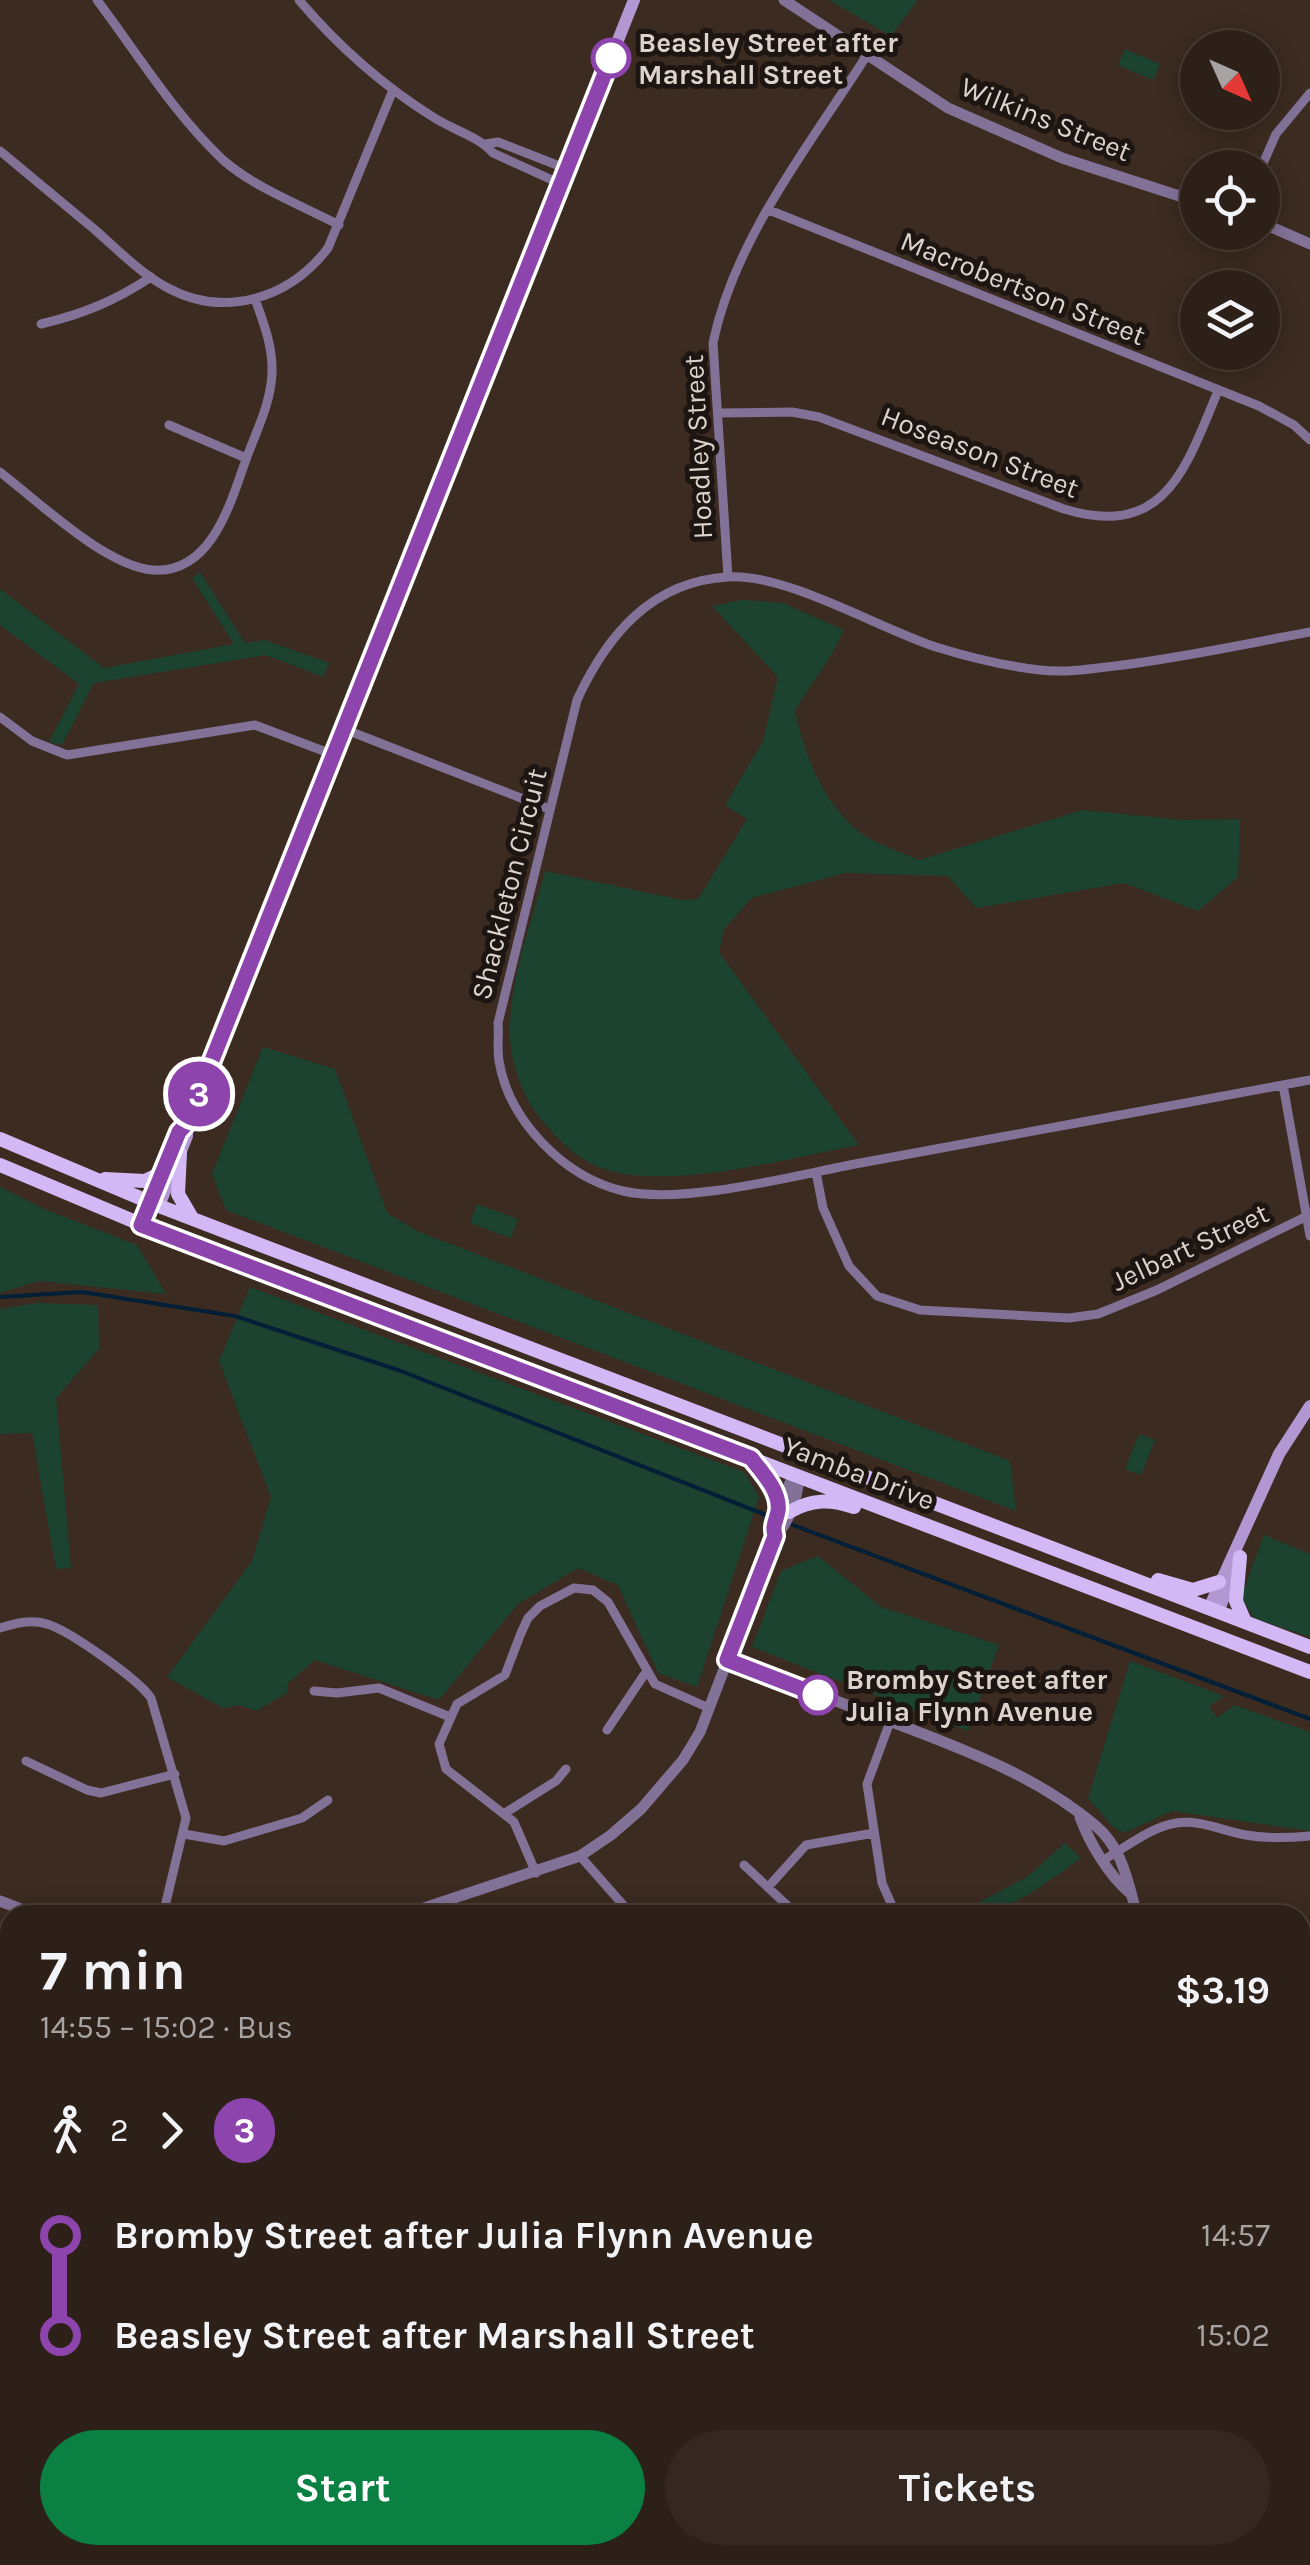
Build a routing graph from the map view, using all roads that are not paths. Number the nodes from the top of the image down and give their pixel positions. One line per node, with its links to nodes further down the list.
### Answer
1 (97, 0): 15 (street)
2 (300, 0): 6 (street)
3 (634, 0): 11 (main road)
4 (784, 0): 5 (street, Wilkins Street)
5 (867, 55): 13 (street, Wilkins Street); 14 (street, Hoadley Street)
6 (393, 90): 8 (street); 15 (street)
7 (1310, 92): 10 (street)
8 (485, 144): 11 (street); 12 (street)
9 (0, 150): 18 (street)
10 (1269, 150)
11 (566, 169): 12 (main road)
12 (561, 184): 30 (main road)
13 (1180, 196)
14 (768, 210): 21 (street, Macrobertson Street); 22 (street, Hoadley Street)
15 (339, 224): 19 (street)
16 (1280, 231): 17 (street)
17 (1310, 244)
18 (151, 277): 19 (street); 20 (street)
19 (254, 299): 25 (street)
20 (41, 324)
21 (1218, 391): 22 (street, Hoseason Street); 24 (street, Macrobertson Street)
22 (718, 413): 27 (street, Hoadley Street)
23 (169, 425): 25 (street)
24 (1310, 440)
25 (246, 458): 26 (street)
26 (0, 472)
27 (728, 577): 28 (street, Shackleton Circuit); 32 (street, Shackleton Circuit)
28 (1310, 632)
29 (0, 718): 31 (street)
30 (344, 729): 31 (main road); 32 (street)
31 (334, 755): 35 (main road)
32 (550, 809): 40 (street, Shackleton Circuit)
33 (1310, 1080): 34 (street, Shackleton Circuit)
34 (1283, 1085): 40 (street, Shackleton Circuit); 43 (street)
35 (187, 1123): 37 (main road); 39 (main road)
36 (0, 1138): 41 (main road)
37 (180, 1153): 42 (main road); 44 (main road)
38 (0, 1165): 45 (main road, Yamba Drive)
39 (163, 1172): 41 (main road); 42 (main road)
40 (816, 1172): 43 (street, Jelbart Street)
41 (80, 1175): 42 (main road, Yamba Drive)
42 (154, 1204): 44 (main road, Yamba Drive); 45 (main road)
43 (1306, 1217): 46 (street)
44 (193, 1219): 48 (main road, Yamba Drive)
45 (145, 1227): 49 (main road, Yamba Drive)
46 (1310, 1236)
47 (1310, 1406): 54 (main road)
48 (728, 1424): 50 (main road, Yamba Drive); 51 (main road)
49 (751, 1458): 51 (main road, Yamba Drive); 53 (main road)
50 (826, 1462): 51 (main road); 56 (main road, Yamba Drive)
51 (797, 1474): 52 (main road, Yamba Drive); 53 (street)
52 (880, 1508): 53 (main road); 61 (main road, Yamba Drive)
53 (784, 1510): 63 (street)
54 (1249, 1524): 55 (main road); 57 (main road)
55 (1240, 1556): 58 (main road); 59 (main road)
56 (1137, 1581): 57 (main road); 58 (main road, Yamba Drive)
57 (1219, 1582): 58 (main road)
58 (1213, 1610): 59 (main road, Yamba Drive); 61 (main road)
59 (1245, 1622): 62 (main road, Yamba Drive)
60 (0, 1628): 73 (street)
61 (1206, 1631): 65 (main road, Yamba Drive)
62 (1310, 1647)
63 (727, 1660): 67 (street); 69 (street)
64 (646, 1672): 67 (street); 68 (street); 70 (street)
65 (1310, 1672)
66 (314, 1691): 68 (street)
67 (708, 1708): 81 (street)
68 (450, 1716): 75 (street)
69 (890, 1722): 76 (street); 77 (street)
70 (607, 1730)
71 (26, 1761): 73 (street)
72 (566, 1770): 75 (street)
73 (175, 1774): 78 (street)
74 (328, 1800): 78 (street)
75 (506, 1813): 84 (street)
76 (1092, 1831): 80 (street); 82 (street)
77 (874, 1833): 85 (street); 91 (street)
78 (184, 1834): 87 (street)
79 (1310, 1836): 80 (street)
80 (1116, 1852): 82 (street); 86 (street)
81 (580, 1856): 84 (street); 89 (street)
82 (1104, 1860): 86 (street)
83 (744, 1865): 85 (street)
84 (536, 1873): 88 (street)
85 (769, 1886): 90 (street)
86 (1131, 1894): 92 (street)
87 (166, 1905)
88 (434, 1905)
89 (623, 1905)
90 (787, 1905)
91 (892, 1905)
92 (1134, 1905)

